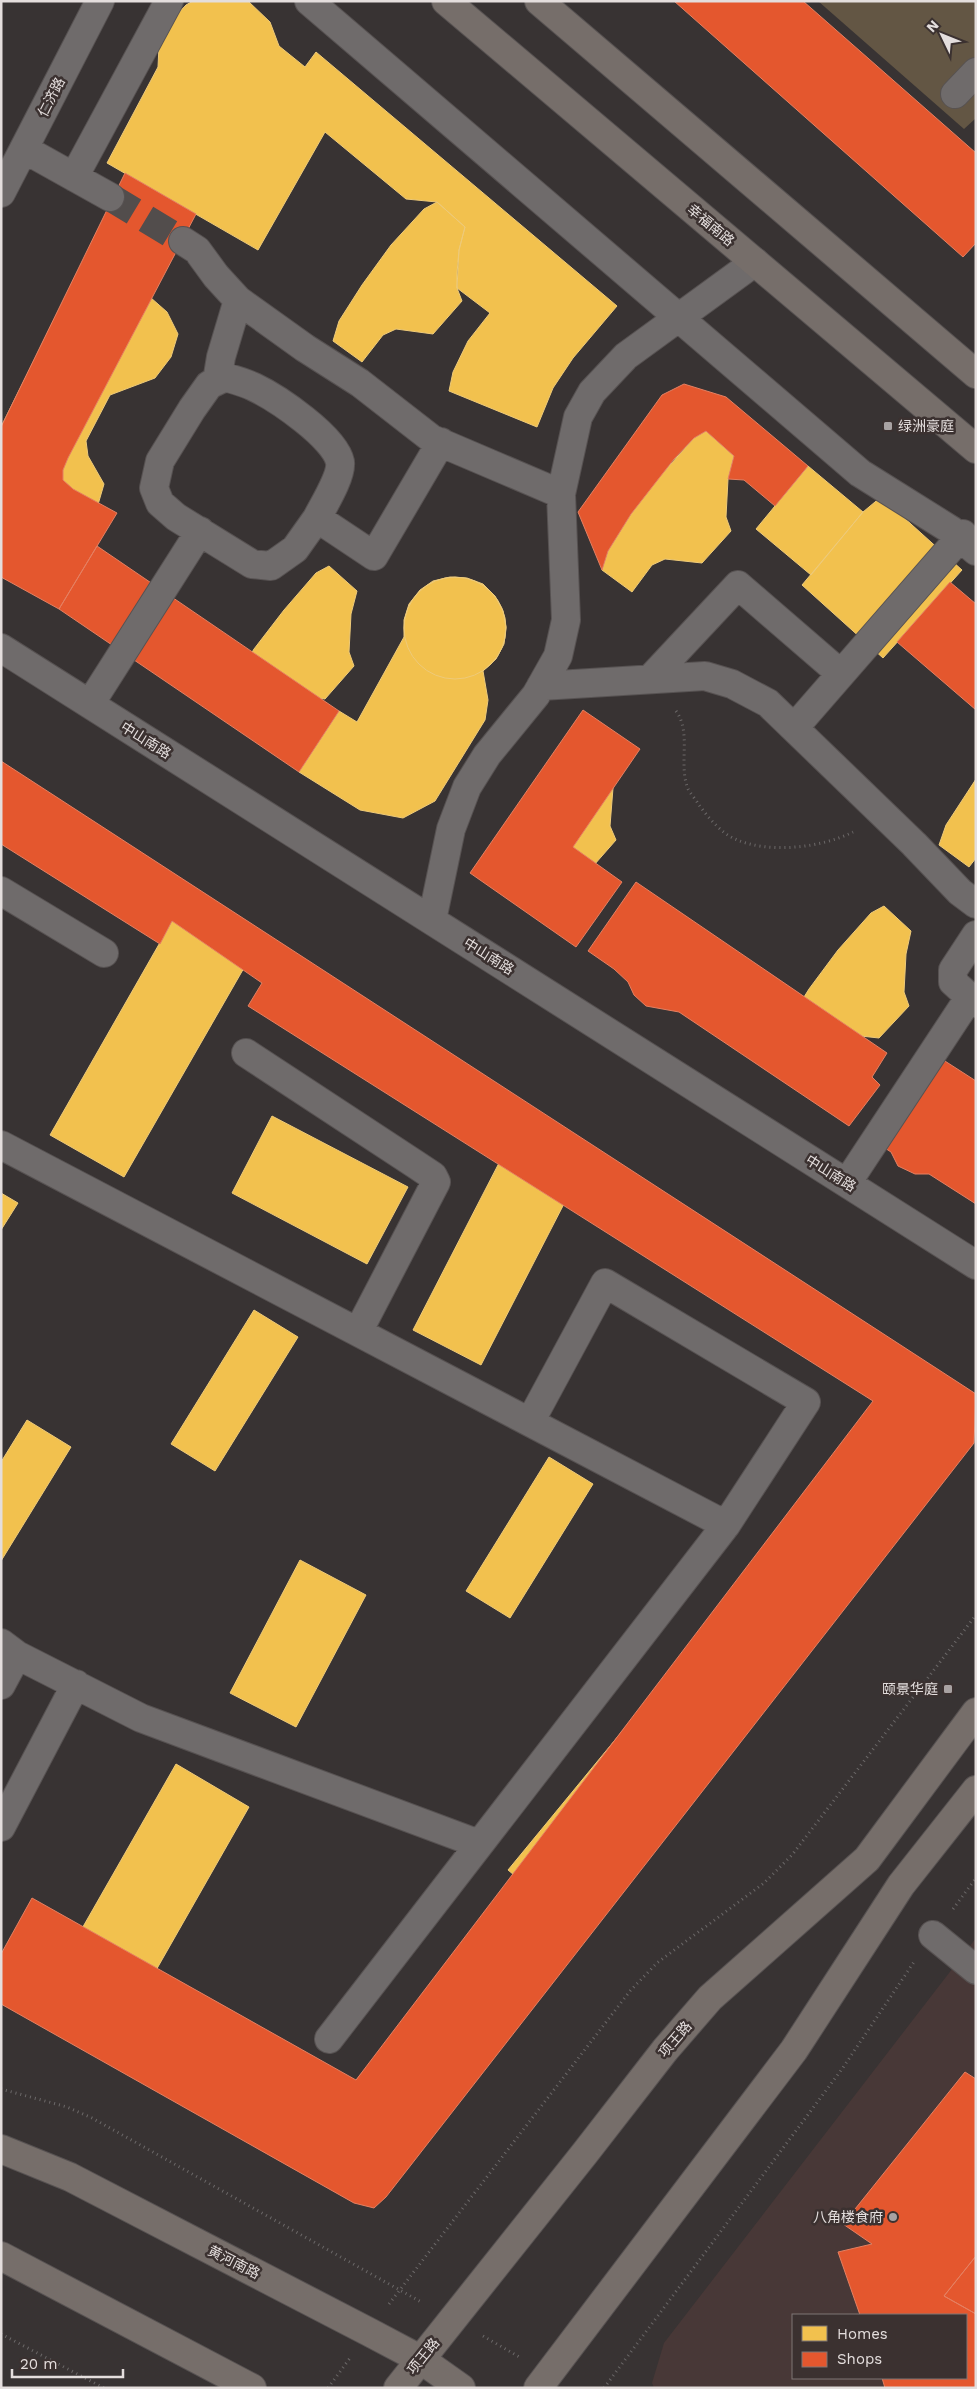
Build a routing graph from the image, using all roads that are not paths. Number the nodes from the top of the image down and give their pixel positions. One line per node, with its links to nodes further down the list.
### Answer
1 (100, 1): 8 (street, 仁济路)
2 (168, 1): 9 (street)
3 (309, 1): 15 (street)
4 (446, 1): 13 (main road, 幸福南路)
5 (539, 1): 16 (main road)
6 (976, 72): 7 (street)
7 (955, 94)
8 (24, 149): 9 (street); 10 (street, 仁济路)
9 (74, 177): 11 (street)
10 (1, 193)
11 (110, 197)
12 (183, 241): 14 (street)
13 (755, 262): 15 (street); 19 (main road, 幸福南路)
14 (238, 300): 17 (street); 18 (street)
15 (678, 318): 20 (street); 23 (street)
16 (976, 374)
17 (217, 381): 21 (street); 22 (street)
18 (441, 442): 20 (street); 21 (street)
19 (976, 449)
20 (561, 494): 27 (street)
21 (317, 518): 22 (street)
22 (200, 531): 28 (street)
23 (969, 535): 25 (street)
24 (1, 648): 28 (street, 中山南路)
25 (842, 674): 26 (street); 29 (street)
26 (651, 678): 27 (street); 29 (street)
27 (541, 686): 32 (street)
28 (90, 704): 32 (street, 中山南路)
29 (794, 728): 31 (street)
30 (1, 890): 34 (street)
31 (976, 904)
32 (432, 920): 38 (street, 中山南路)
33 (976, 935): 35 (street)
34 (104, 953)
35 (972, 1000): 38 (street)
36 (246, 1053): 40 (street)
37 (1, 1145): 40 (street)
38 (847, 1183): 39 (street, 中山南路)
39 (976, 1265)
40 (358, 1332): 41 (street)
41 (530, 1422): 42 (street); 42 (street)
42 (726, 1525): 49 (street)
43 (9, 1649): 44 (street); 45 (street)
44 (76, 1684): 48 (street); 49 (street)
45 (1, 1685)
46 (976, 1712): 55 (main road, 项王路)
47 (976, 1790): 56 (main road)
48 (1, 1827)
49 (479, 1844): 52 (street)
50 (933, 1935): 51 (street)
51 (976, 1970)
52 (328, 2039)
53 (1, 2149): 55 (main road, 黄河南路)
54 (1, 2256): 57 (main road)
55 (420, 2360): 58 (main road, 项王路); 59 (main road, 黄河南路)
56 (544, 2381)
57 (252, 2388)
58 (398, 2388)
59 (460, 2388)

